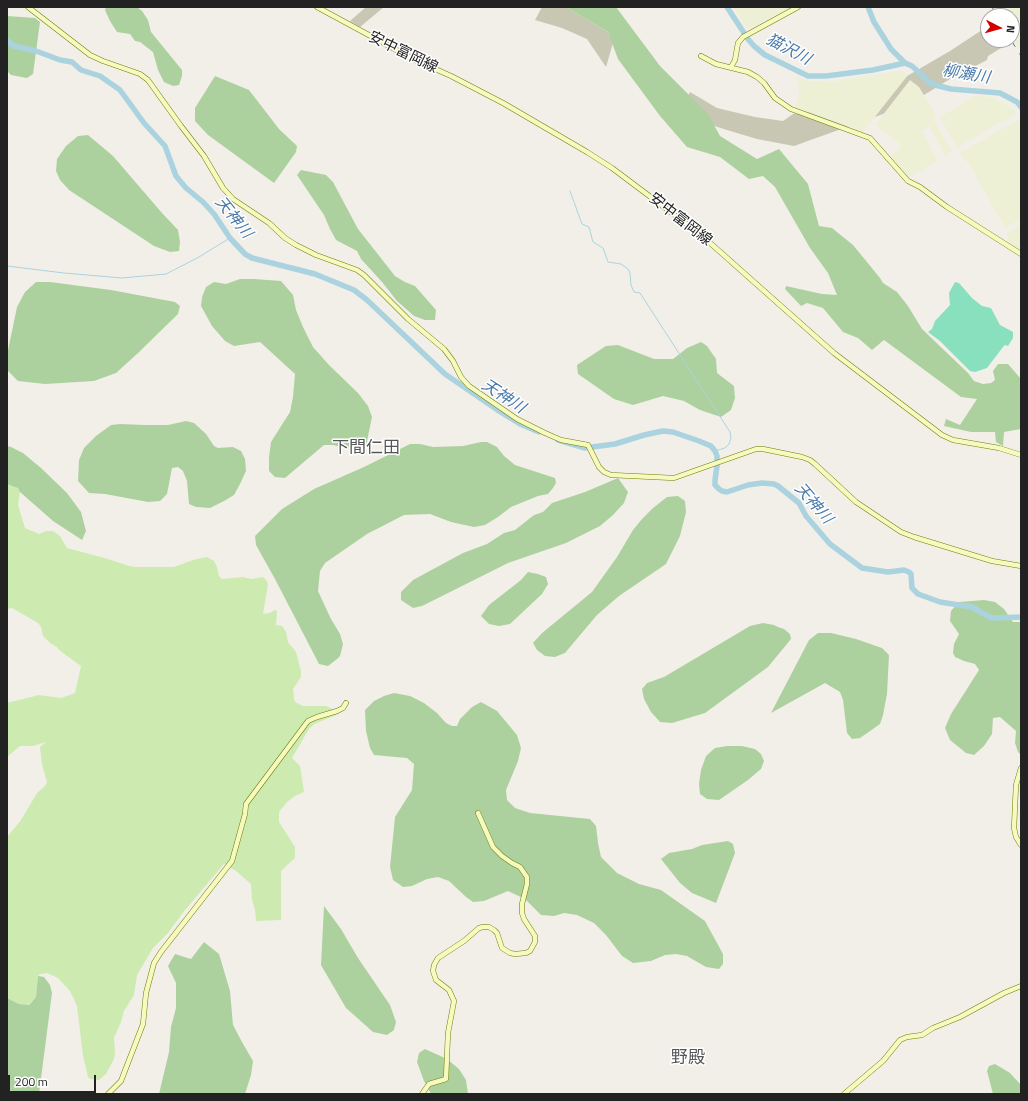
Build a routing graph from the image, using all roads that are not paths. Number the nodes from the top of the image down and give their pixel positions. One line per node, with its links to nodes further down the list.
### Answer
1 (28, 7): 8 (street)
2 (317, 7): 7 (street, 安中富岡線)
3 (798, 7): 5 (street)
4 (701, 56): 5 (street)
5 (731, 67): 6 (street)
6 (1021, 254)
7 (1021, 455)
8 (1021, 566)
9 (346, 703): 14 (street)
10 (1021, 768): 12 (street)
11 (478, 813): 15 (street)
12 (1021, 845)
13 (1021, 986): 16 (street)
14 (108, 1094)
15 (422, 1094)
16 (844, 1094)

